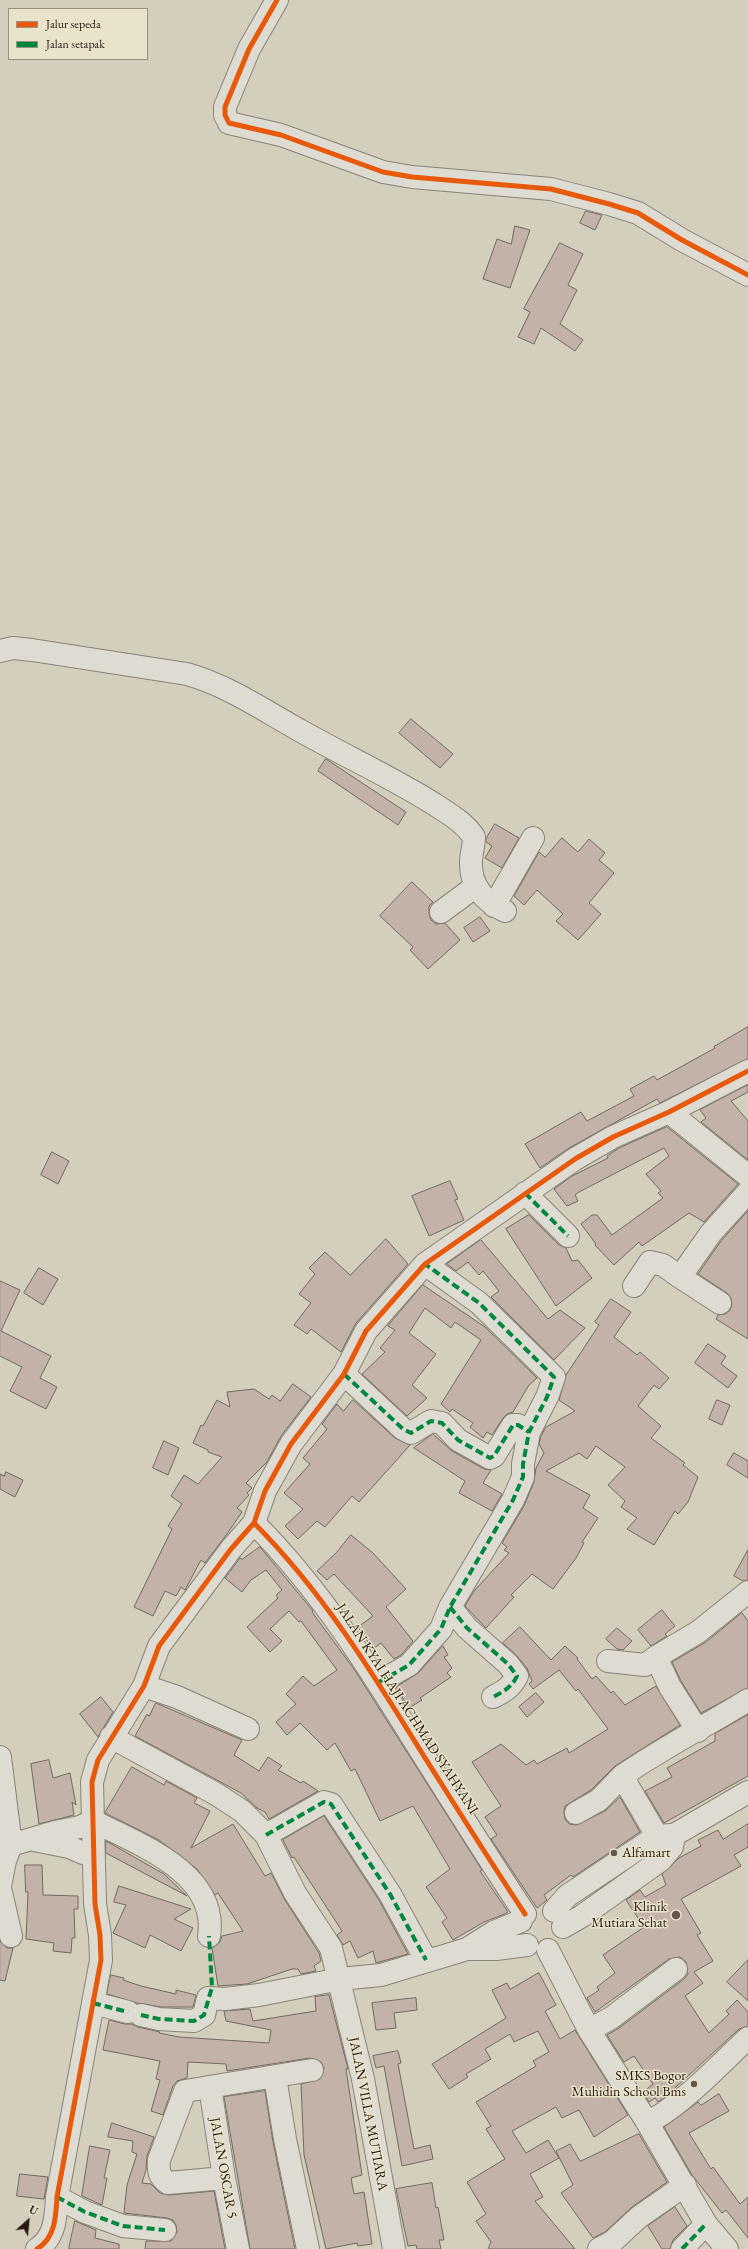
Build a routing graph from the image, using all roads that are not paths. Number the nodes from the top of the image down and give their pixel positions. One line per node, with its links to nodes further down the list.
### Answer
1 (277, 0): 2 (street)
2 (748, 276)
3 (0, 651): 5 (street)
4 (533, 838): 5 (street)
5 (476, 886): 6 (street)
6 (442, 912)
7 (748, 1070): 8 (street)
8 (669, 1112): 9 (street); 11 (street)
9 (748, 1176)
10 (748, 1192): 14 (street)
11 (525, 1193): 12 (street); 13 (street)
12 (568, 1236)
13 (425, 1264): 17 (street); 18 (street)
14 (680, 1277): 15 (street); 16 (street)
15 (634, 1286)
16 (720, 1303)
17 (344, 1374): 18 (street); 19 (street)
18 (529, 1432): 21 (street)
19 (254, 1523): 24 (street, JALAN KYAI HAJI ACHMAD SYAHYANI); 25 (street)
20 (748, 1592): 22 (street)
21 (450, 1607): 24 (street); 26 (street)
22 (656, 1657): 23 (street); 29 (street)
23 (608, 1661)
24 (379, 1682): 41 (street, JALAN KYAI HAJI ACHMAD SYAHYANI)
25 (144, 1686): 28 (street); 30 (street)
26 (493, 1697)
27 (748, 1700): 29 (street)
28 (248, 1729)
29 (698, 1731): 32 (street)
30 (111, 1737): 35 (street); 36 (street)
31 (0, 1757): 38 (street)
32 (622, 1776): 34 (street); 37 (street)
33 (748, 1792): 37 (street)
34 (576, 1813)
35 (86, 1824): 38 (street); 39 (street); 44 (street); 52 (street)
36 (266, 1835): 49 (street); 51 (street, JALAN VILLA MUTIARA)
37 (666, 1836): 42 (street)
38 (12, 1852): 39 (street); 40 (street)
39 (83, 1853): 46 (street)
40 (0, 1887): 43 (street)
41 (523, 1917): 42 (street); 45 (street); 47 (street)
42 (559, 1919): 48 (street)
43 (12, 1936)
44 (209, 1936)
45 (527, 1945): 47 (street); 48 (street)
46 (89, 1947)
47 (467, 1949): 49 (street)
48 (548, 1950): 53 (street)
49 (426, 1960): 51 (street)
50 (676, 1969): 53 (street)
51 (340, 1979): 52 (street); 67 (street, JALAN VILLA MUTIARA)
52 (93, 2003): 61 (street)
53 (589, 2030): 58 (street)
54 (748, 2038): 58 (street)
55 (312, 2070): 56 (street)
56 (275, 2077): 57 (street); 66 (street)
57 (210, 2087): 59 (street, JALAN OSCAR 5); 59 (street)
58 (647, 2122): 60 (street)
59 (224, 2178): 65 (street, JALAN OSCAR 5)
60 (685, 2186): 62 (street); 68 (street)
61 (57, 2197): 63 (street); 64 (street)
62 (706, 2224): 69 (street); 70 (street)
63 (165, 2230)
64 (37, 2249)
65 (238, 2249)
66 (308, 2249)
67 (393, 2249)
68 (598, 2249)
69 (682, 2249)
70 (727, 2249)

